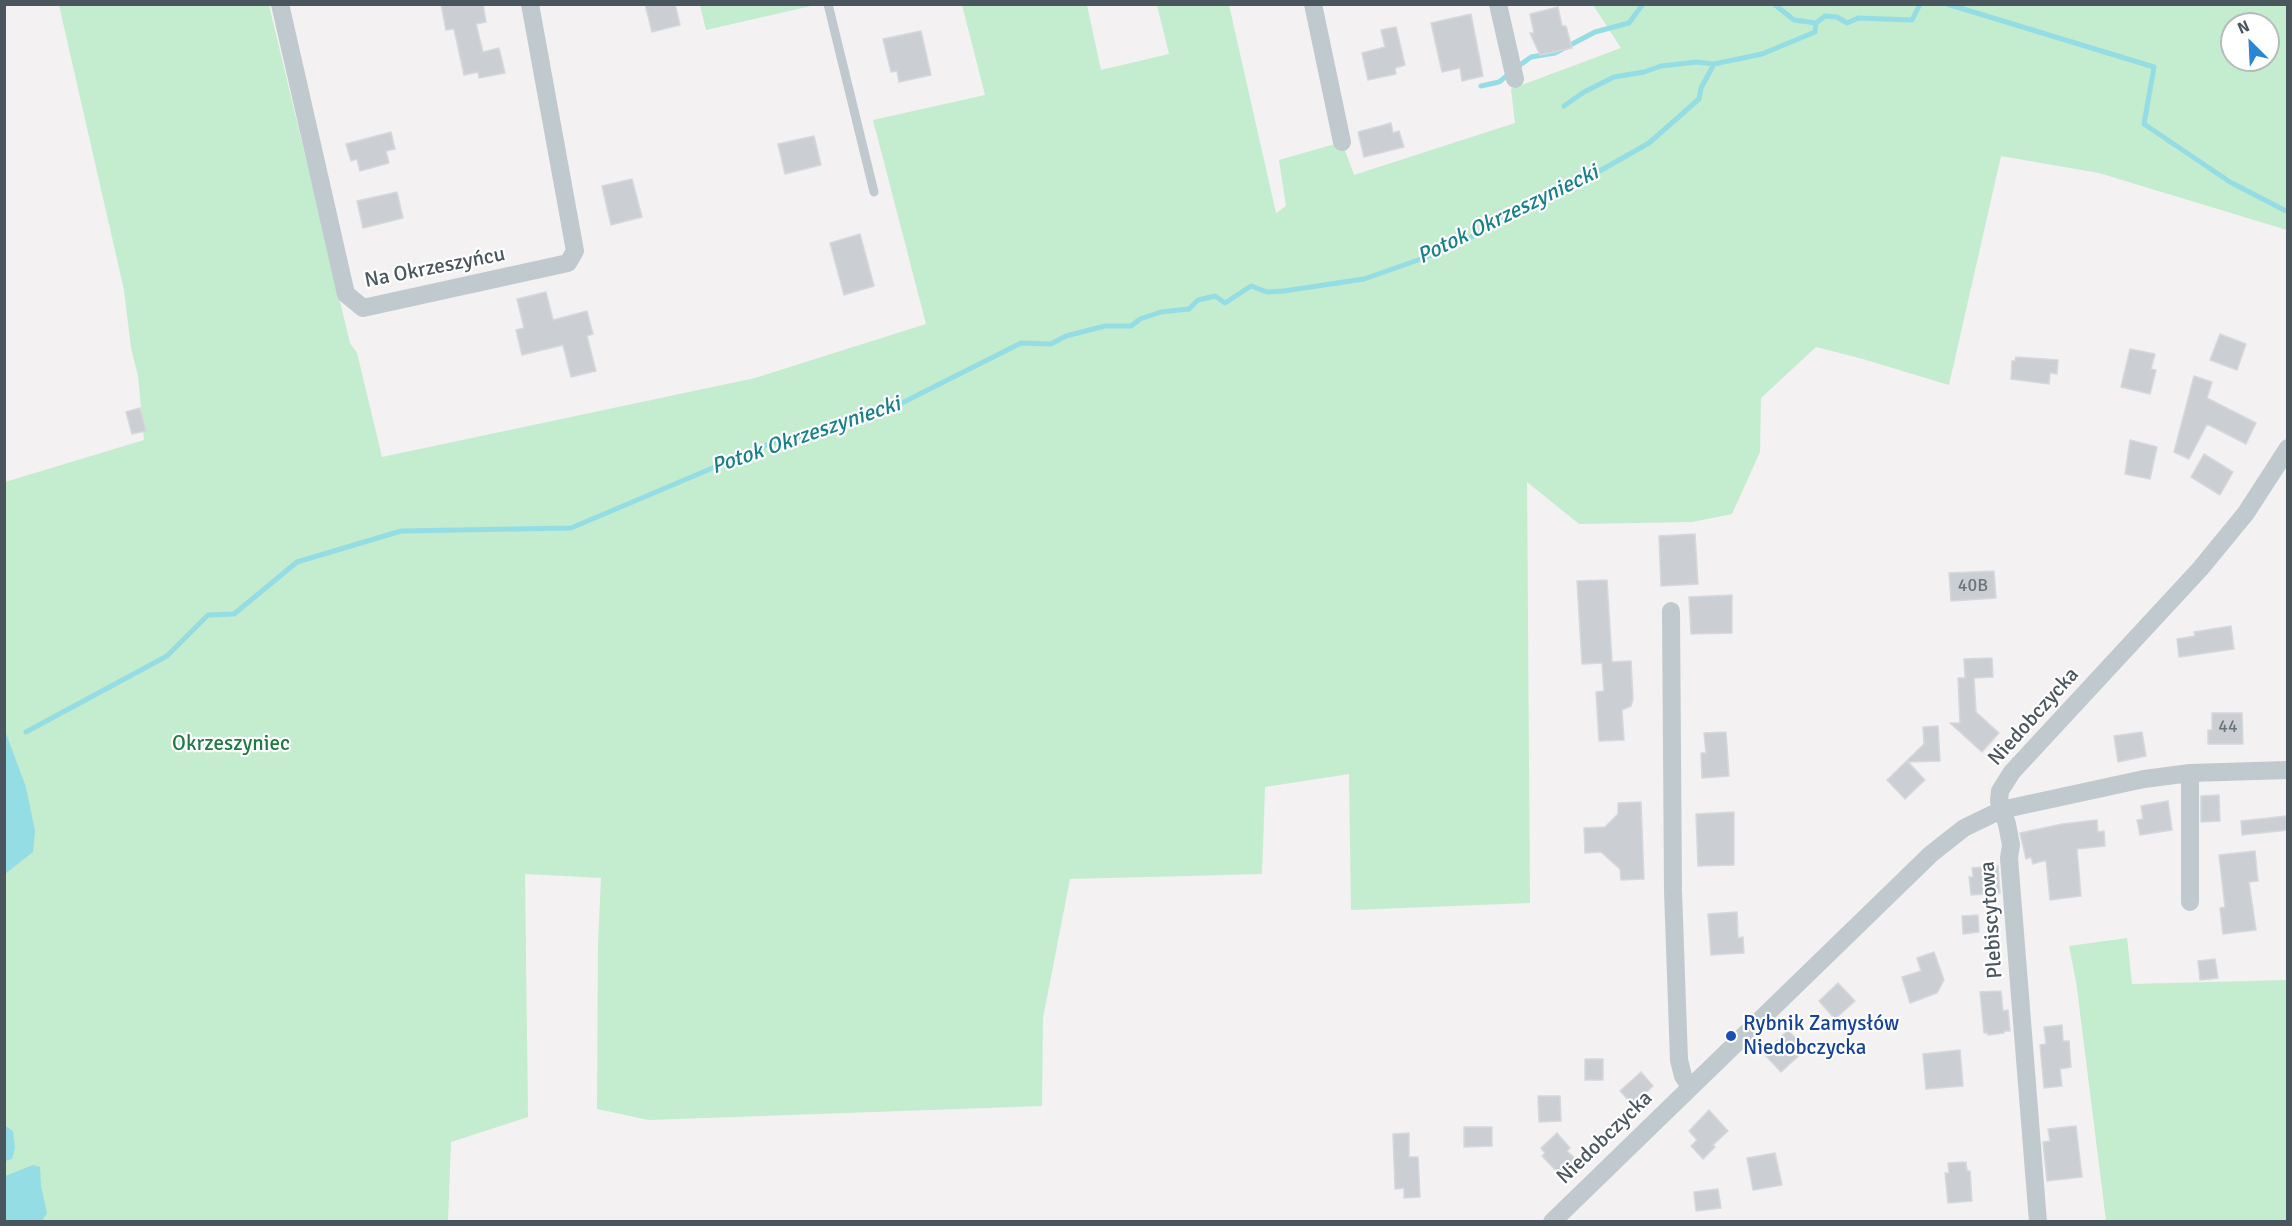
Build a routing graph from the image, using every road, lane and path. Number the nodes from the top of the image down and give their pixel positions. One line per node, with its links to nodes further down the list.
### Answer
1 (280, 4): 2 (street, Na Okrzeszyńcu)
2 (530, 4)
3 (828, 4): 8 (lane)
4 (1313, 4): 7 (street)
5 (1498, 4): 6 (street)
6 (1515, 79)
7 (1342, 142)
8 (874, 192)
9 (2288, 447): 13 (street, Niedobczycka)
10 (1671, 611): 15 (street)
11 (2288, 770): 12 (street)
12 (2190, 773): 13 (street); 14 (street)
13 (2001, 810): 15 (street, Niedobczycka); 17 (street, Plebiscytowa)
14 (2190, 902)
15 (1690, 1087): 16 (street, Niedobczycka)
16 (1552, 1221)
17 (2038, 1221)

